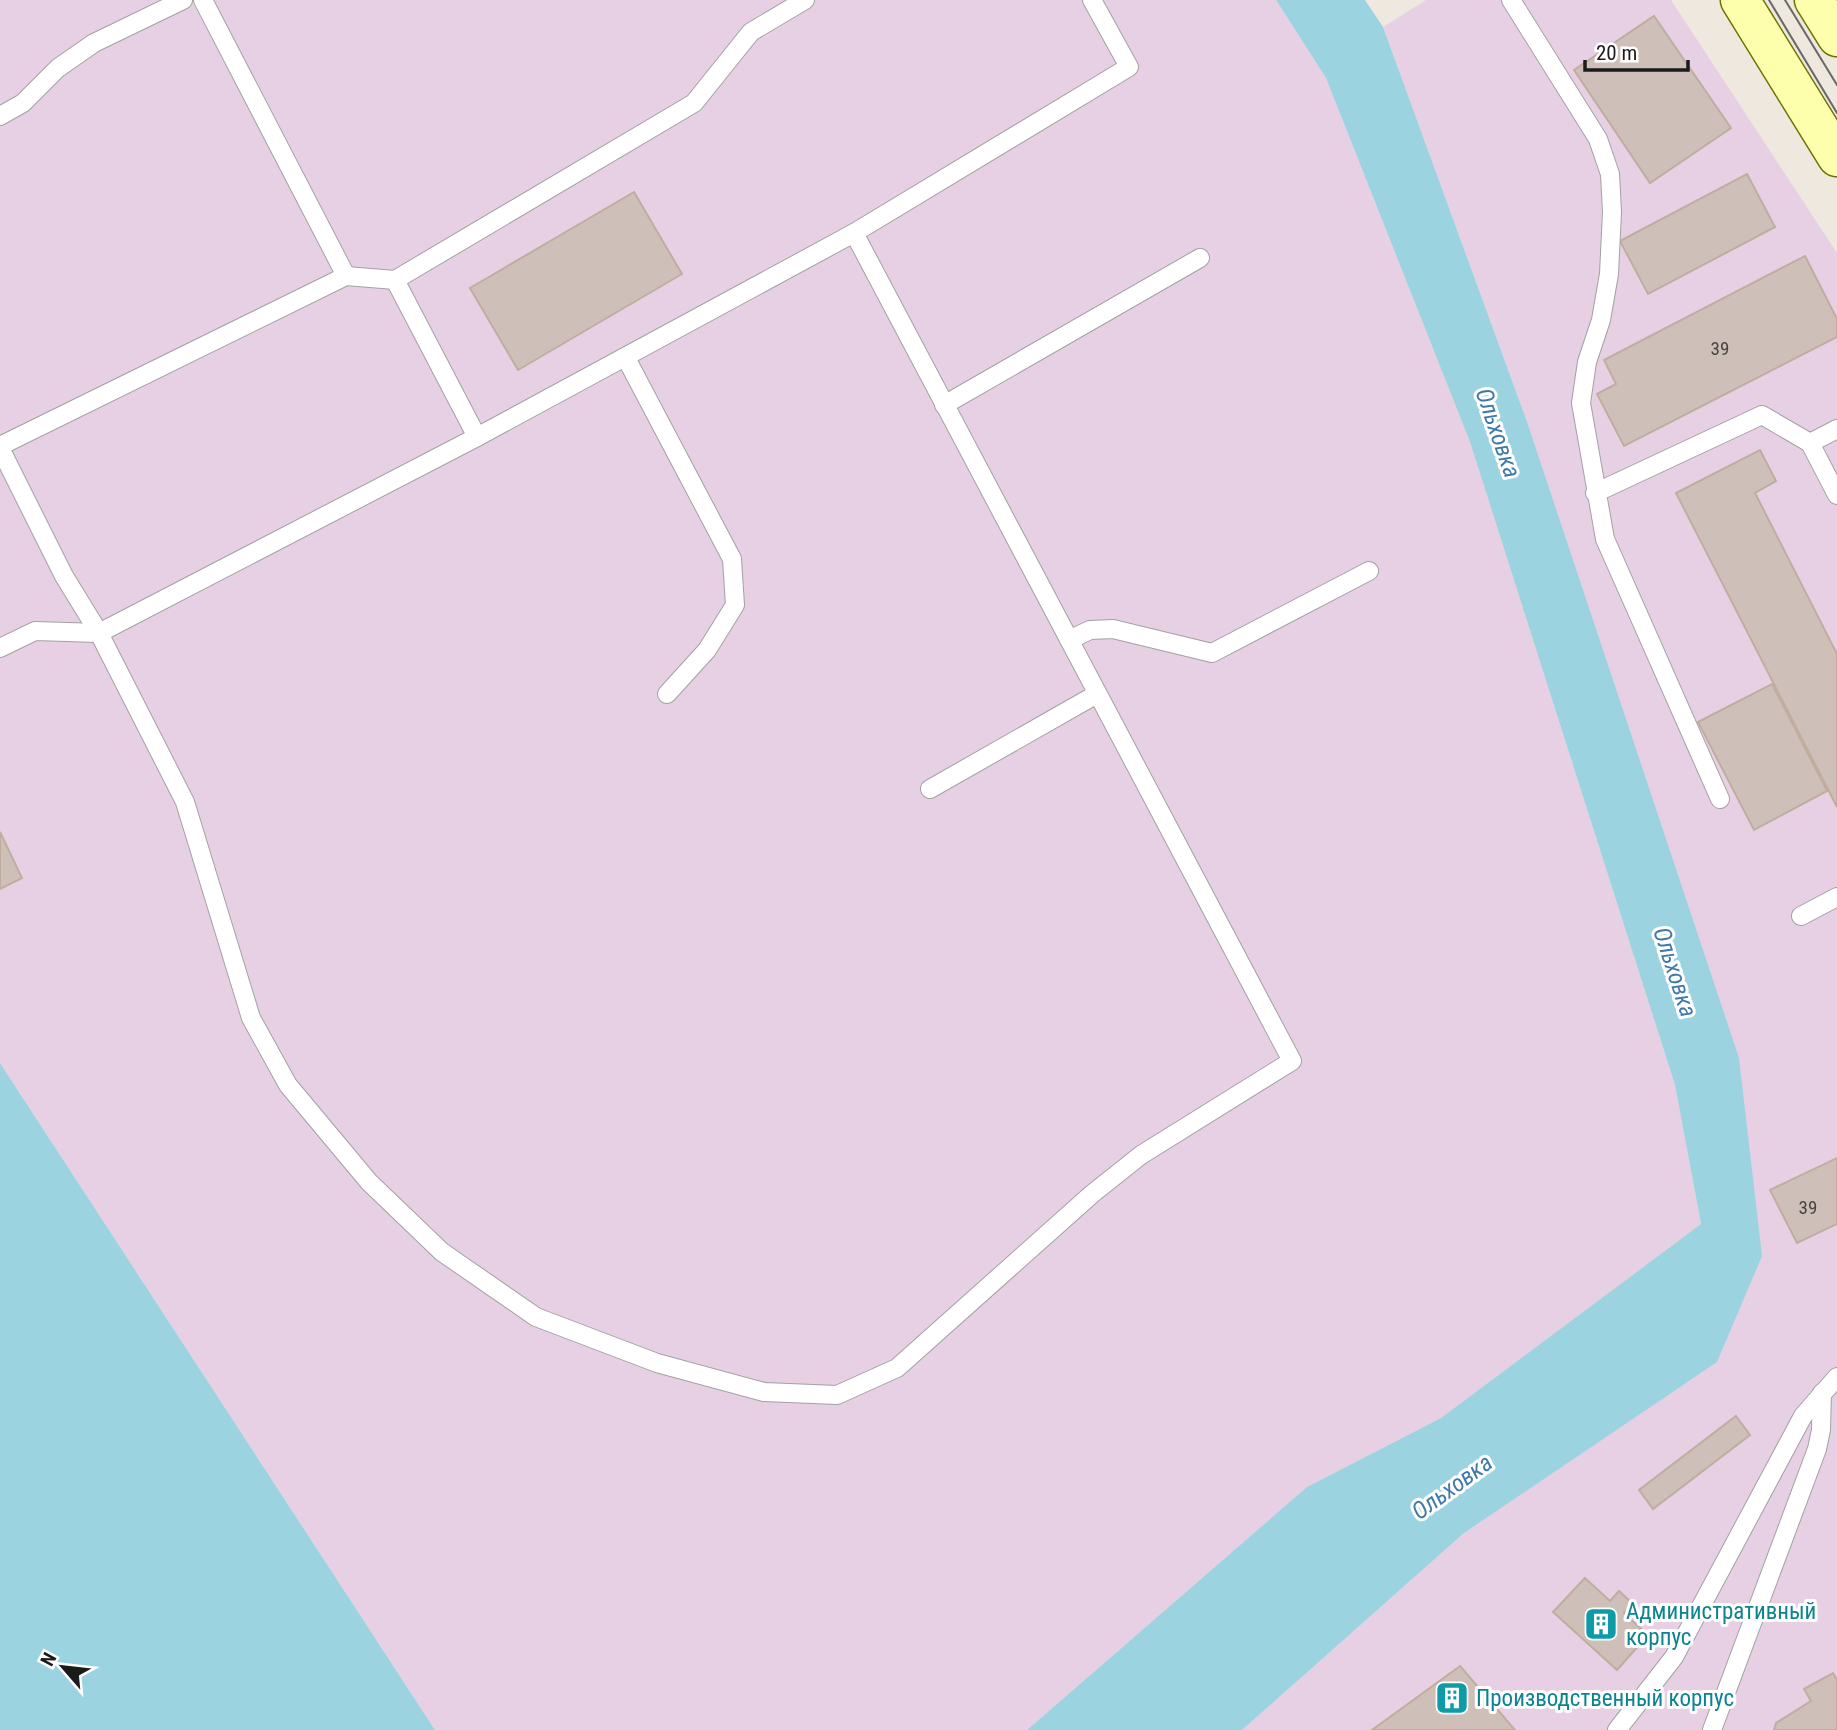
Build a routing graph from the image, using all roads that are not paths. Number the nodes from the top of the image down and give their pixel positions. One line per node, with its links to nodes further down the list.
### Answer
1 (183, 0): 9 (lane)
2 (203, 0): 13 (lane)
3 (805, 0): 14 (lane)
4 (1091, 0): 11 (lane)
5 (1511, 0): 21 (lane)
6 (1740, 0): 10 (main road)
7 (1814, 0): 8 (main road)
8 (1837, 37)
9 (0, 117)
10 (1837, 157)
11 (854, 233): 15 (lane); 16 (lane)
12 (1200, 258): 16 (lane)
13 (346, 276): 14 (lane); 20 (lane)
14 (395, 280): 18 (lane)
15 (626, 358): 18 (lane); 27 (lane)
16 (944, 405): 25 (lane)
17 (1837, 429): 19 (lane)
18 (477, 438): 24 (lane)
19 (1810, 443): 21 (lane); 22 (lane)
20 (0, 447): 24 (lane)
21 (1595, 494): 30 (lane)
22 (1837, 495)
23 (1369, 571): 25 (lane)
24 (99, 633): 26 (lane); 28 (lane)
25 (1069, 640): 28 (lane)
26 (0, 648)
27 (667, 694)
28 (1097, 694): 29 (lane)
29 (930, 789)
30 (1720, 799)
31 (1837, 897): 32 (lane)
32 (1801, 916)
33 (1837, 1377): 34 (lane)
34 (1822, 1394): 35 (lane); 36 (lane)
35 (1617, 1730)
36 (1712, 1730)

